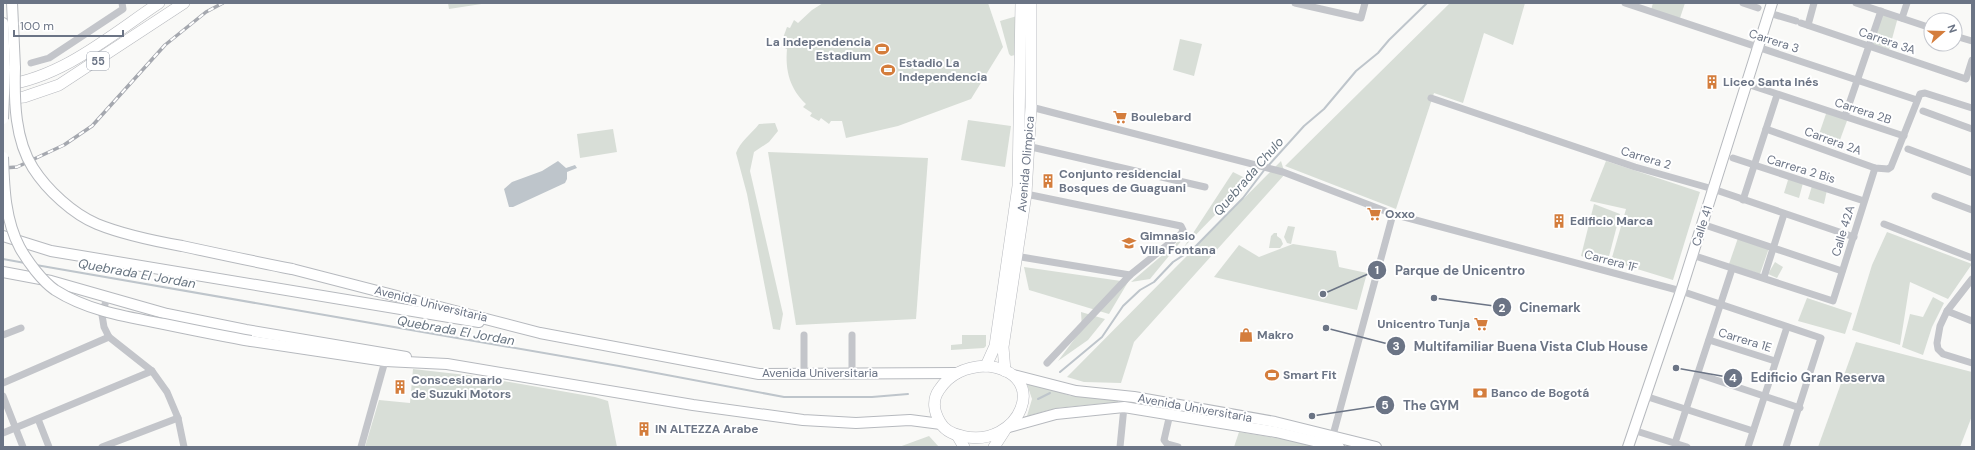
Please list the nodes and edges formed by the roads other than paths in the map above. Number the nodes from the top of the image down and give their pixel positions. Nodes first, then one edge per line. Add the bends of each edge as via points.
1 (12, 3) edge
2 (160, 3) edge
3 (184, 3) edge
4 (1021, 3) edge
5 (1031, 3) edge
6 (1295, 3) edge
7 (1365, 3) edge
8 (1625, 3) edge
9 (1744, 3) edge
10 (1814, 3) edge
11 (1856, 3) edge
12 (1907, 3) edge
13 (122, 6) edge
14 (1758, 8) dead end
15 (1770, 8) edge
16 (1880, 11) junction
17 (1902, 18) junction
18 (3, 23) edge
19 (1802, 23) junction
20 (1923, 25) edge
21 (9, 37) edge
22 (1758, 47) junction
23 (1869, 47) junction
24 (1972, 60) edge
25 (31, 63) dead end
26 (10, 68) junction
27 (1856, 80) junction
28 (1746, 84) junction
29 (3, 85) edge
30 (1776, 95) junction
31 (1918, 97) junction
32 (1431, 98) dead end
33 (3, 99) edge
34 (1030, 107) junction
35 (1972, 108) edge
36 (1923, 111) dead end
37 (1845, 116) junction
38 (3, 119) edge
39 (1766, 129) junction
40 (1972, 129) edge
41 (1904, 136) junction
42 (1027, 146) junction
43 (1908, 149) dead end
44 (3, 157) edge
45 (1733, 158) dead end
46 (1752, 166) junction
47 (1875, 168) junction
48 (1972, 173) edge
49 (1205, 187) dead end
50 (1713, 189) junction
51 (1026, 194) junction
52 (1935, 196) dead end
53 (1743, 200) junction
54 (1864, 201) junction
55 (1972, 210) edge
56 (1393, 214) junction
57 (1784, 214) junction
58 (1702, 224) junction
59 (1884, 224) dead end
60 (3, 236) edge
61 (1854, 237) junction
62 (1773, 247) junction
63 (1692, 255) junction
64 (1015, 256) junction
65 (1972, 258) edge
66 (1732, 269) junction
67 (1842, 271) junction
68 (3, 272) edge
69 (1130, 275) junction
70 (1764, 278) junction
71 (1972, 281) edge
72 (1681, 291) junction
73 (108, 297) junction
74 (1720, 304) junction
75 (1947, 311) junction
76 (1972, 321) edge
77 (1787, 327) junction
78 (21, 328) dead end
79 (540, 332) junction
80 (3, 334) edge
81 (804, 335) dead end
82 (852, 335) dead end
83 (109, 338) junction
84 (1709, 340) junction
85 (1776, 361) junction
86 (385, 362) junction
87 (1972, 362) edge
88 (1047, 363) dead end
89 (447, 364) junction
90 (986, 366) junction
91 (152, 371) junction
92 (956, 373) junction
93 (1009, 373) junction
94 (852, 374) junction
95 (1698, 374) junction
96 (804, 375) junction
97 (3, 383) edge
98 (3, 396) edge
99 (1645, 396) junction
100 (1765, 396) junction
101 (1124, 408) junction
102 (1686, 408) junction
103 (1800, 408) junction
104 (1170, 414) junction
105 (178, 418) junction
106 (38, 419) junction
107 (941, 424) junction
108 (16, 428) junction
109 (1007, 428) junction
110 (1633, 430) junction
111 (1753, 431) junction
112 (3, 433) edge
113 (957, 435) junction
114 (1333, 435) junction
115 (1675, 443) junction
116 (24, 447) edge
117 (49, 447) edge
118 (102, 447) edge
119 (184, 447) edge
120 (361, 447) edge
121 (964, 447) edge
122 (994, 447) edge
123 (1120, 447) edge
124 (1178, 447) edge
125 (1339, 447) edge
126 (1376, 447) edge
127 (1628, 447) edge
128 (1687, 447) edge
129 (1748, 447) edge
130 (1786, 447) edge

1 - 21 main road
2 - 29 main road, 55 via 49,74 25,82
3 - 33 main road, 55 via 59,85 24,97
4 - 90 main road, Avenida Olimpica via 1018,186 995,346
5 - 34 main road, Avenida Olimpica
6 - 7 street via 1361,18
8 - 22 street, Carrera 3
9 - 14 street
10 - 19 street
11 - 16 street
12 - 17 street
13 - 25 street via 49,58
15 - 19 street, Carrera 3A
15 - 22 main road, Calle 41
16 - 17 street
16 - 23 street
17 - 20 street
18 - 21 main road
19 - 23 street, Carrera 3A
21 - 26 main road
22 - 27 street, Carrera 3
22 - 28 main road, Calle 41
23 - 24 street, Carrera 3A via 1966,79
23 - 27 street
26 - 38 main road, bridge
26 - 79 main road, Avenida Universitaria, bridge via 20,138 33,168 72,208 96,224 146,239 292,269
27 - 31 street, Carrera 3
27 - 37 street
28 - 30 street, Carrera 2B
28 - 50 main road, Calle 41
30 - 37 street, Carrera 2B
30 - 39 street
31 - 35 street via 1925,93
31 - 41 street
32 - 50 street, Carrera 2 via 1635,167
34 - 42 main road, Avenida Olimpica
34 - 56 street, Carrera 1F via 1283,172
36 - 40 street
37 - 41 street, Carrera 2B
39 - 46 street
39 - 47 street, Carrera 2A
41 - 47 street via 1888,169
42 - 49 street
42 - 51 main road, Avenida Olimpica
43 - 48 street
44 - 86 main road, bridge via 4,197 20,248 37,272 54,289 83,305 128,318
45 - 46 street, Carrera 2 Bis
46 - 53 street
46 - 54 street, Carrera 2 Bis
47 - 54 street, Calle 42A
50 - 53 street, Carrera 2
50 - 58 main road, Calle 41
51 - 64 main road, Avenida Olimpica
51 - 69 street via 1181,226 1181,234
52 - 55 street
53 - 57 street, Carrera 2
54 - 61 street, Calle 42A
56 - 72 street, Carrera 1F
56 - 114 street
57 - 61 street, Carrera 2
57 - 62 street
58 - 62 street
58 - 63 main road, Calle 41
59 - 65 street
60 - 79 main road via 51,250
61 - 67 street, Calle 42A
62 - 67 street
62 - 70 street
63 - 66 street
63 - 72 main road, Calle 41
64 - 69 street
64 - 93 main road, Avenida Olimpica via 1003,347
66 - 70 street
66 - 74 street
67 - 70 street, Calle 42A via 1833,301
68 - 73 main road via 51,281
69 - 88 street
71 - 75 street
72 - 74 street, Carrera 1F
72 - 99 main road, Calle 41
73 - 83 street via 102,315
73 - 89 main road via 167,314 246,330
74 - 77 street, Carrera 1F
74 - 84 street
75 - 76 street
75 - 87 street via 1938,331 1938,349 1944,354
77 - 85 street
77 - 103 street, Carrera 1F via 1821,338
78 - 80 street
79 - 96 main road, Avenida Universitaria via 759,374
81 - 96 street
82 - 94 street
83 - 91 street
83 - 97 street
84 - 85 street, Carrera 1E
84 - 95 street
85 - 100 street
86 - 89 main road
86 - 120 street
89 - 107 main road via 693,405 803,420 910,420
90 - 92 main road via 968,368
90 - 93 main road
91 - 105 street via 167,392
91 - 106 street
92 - 94 main road, Avenida Universitaria
92 - 107 main road via 937,392 935,408
93 - 109 main road via 1021,388 1023,400 1020,413
93 - 114 main road, Avenida Universitaria via 1076,391 1134,397
94 - 96 main road, Avenida Universitaria
95 - 100 street
95 - 102 street
98 - 108 street
99 - 102 street
99 - 110 main road, Calle 41
100 - 103 street
100 - 111 street
101 - 104 main road, Avenida Universitaria
101 - 109 main road, Avenida Universitaria via 1056,414
101 - 123 street
102 - 111 street
102 - 115 street
103 - 130 street
104 - 124 street via 1164,440 1167,444
104 - 125 main road, Avenida Universitaria via 1276,432
105 - 118 street
105 - 119 street
106 - 108 street
106 - 117 street
107 - 113 main road via 950,433
108 - 112 street
108 - 116 street
109 - 113 main road via 989,436 976,438
109 - 122 main road
110 - 115 street
110 - 127 main road, Calle 41
111 - 129 street
113 - 121 main road
114 - 126 main road, Avenida Universitaria
115 - 128 street

